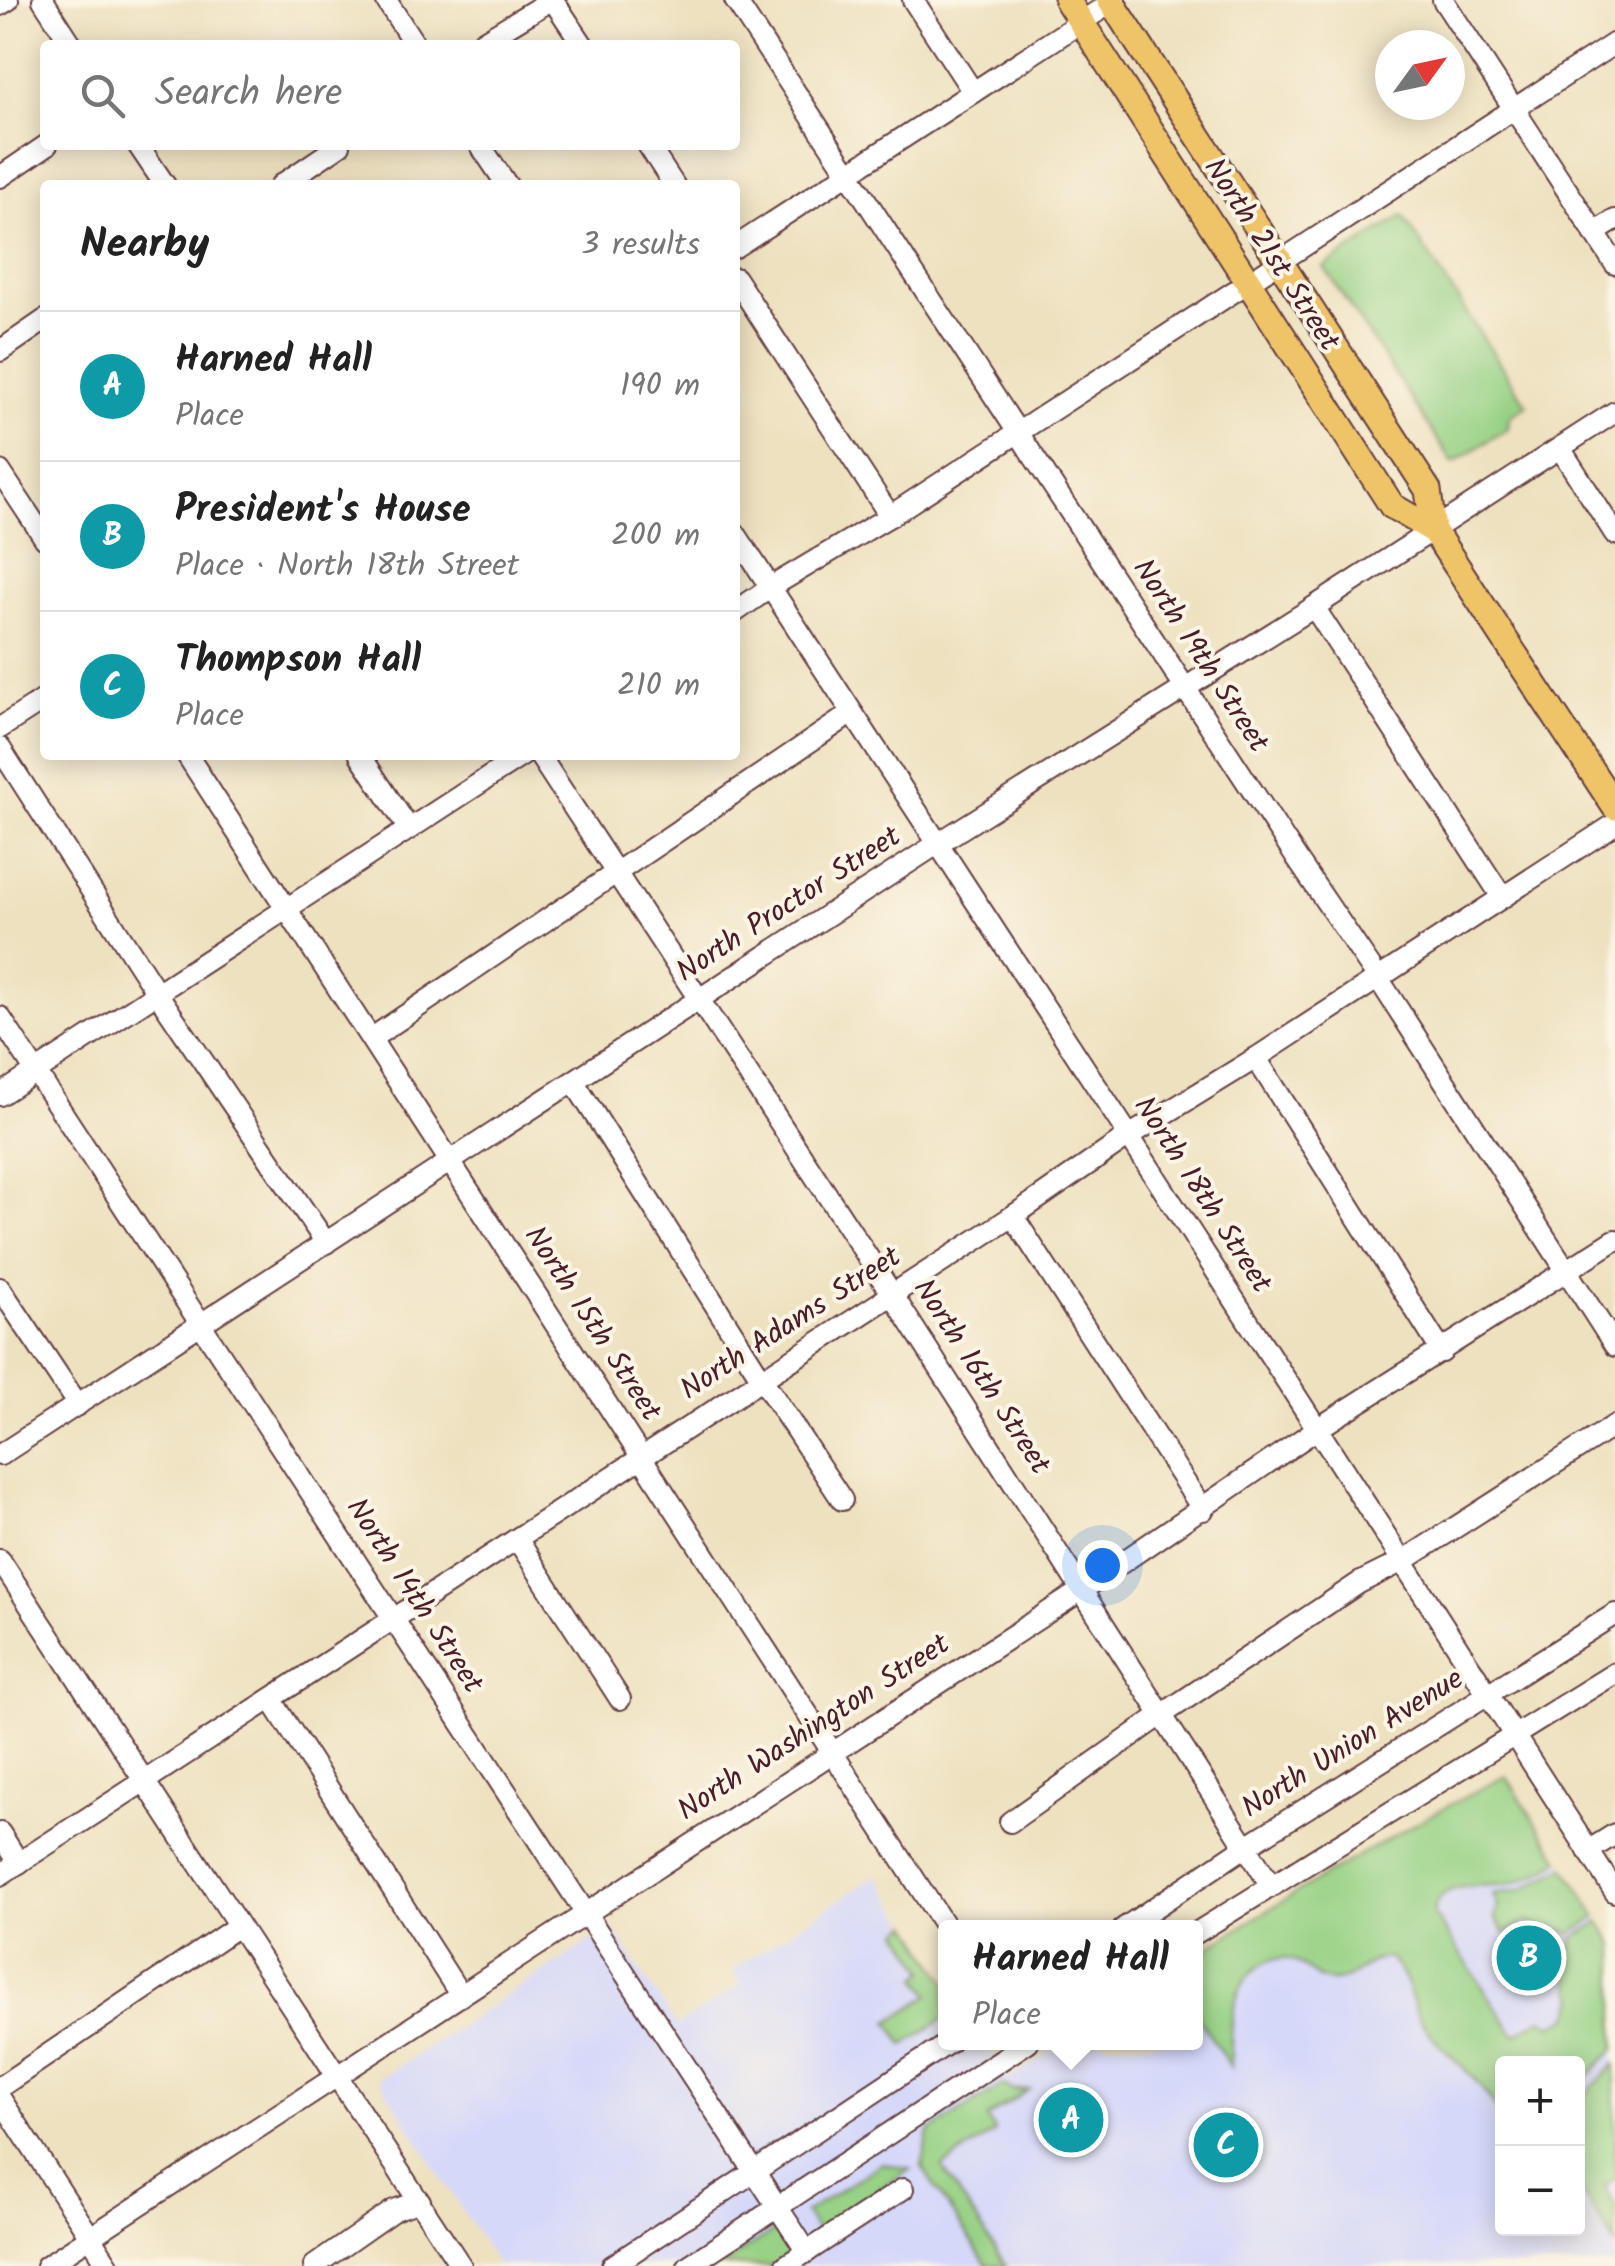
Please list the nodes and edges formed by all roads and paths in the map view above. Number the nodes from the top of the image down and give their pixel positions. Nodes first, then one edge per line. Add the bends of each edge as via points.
1 (8, 0) edge
2 (43, 0) edge
3 (386, 0) edge
4 (552, 0) edge
5 (735, 0) edge
6 (913, 0) edge
7 (1066, 0) edge
8 (1443, 0) edge
9 (1112, 1) edge
10 (0, 5) edge
11 (1081, 22) junction
12 (69, 40) edge
13 (412, 40) edge
14 (484, 40) edge
15 (580, 40) edge
16 (1615, 43) edge
17 (974, 92) junction
18 (1514, 109) junction
19 (40, 150) edge
20 (141, 150) edge
21 (333, 150) edge
22 (483, 150) edge
23 (651, 150) edge
24 (850, 173) junction
25 (0, 176) edge
26 (161, 180) edge
27 (288, 180) edge
28 (503, 180) edge
29 (671, 180) edge
30 (1615, 220) edge
31 (1594, 233) junction
32 (740, 244) edge
33 (1280, 260) junction
34 (1615, 264) edge
35 (1249, 280) junction
36 (740, 286) edge
37 (40, 323) edge
38 (0, 350) edge
39 (1615, 412) edge
40 (1018, 433) junction
41 (1560, 448) junction
42 (0, 471) edge
43 (890, 516) junction
44 (1433, 530) junction
45 (40, 531) edge
46 (1615, 534) edge
47 (740, 540) edge
48 (771, 587) junction
49 (1314, 607) junction
50 (740, 609) edge
51 (1185, 687) junction
52 (40, 702) edge
53 (852, 713) junction
54 (0, 728) edge
55 (0, 748) edge
56 (190, 760) edge
57 (363, 760) edge
58 (515, 760) edge
59 (541, 760) edge
60 (1615, 807) edge
61 (1615, 824) edge
62 (409, 829) junction
63 (938, 844) junction
64 (617, 874) junction
65 (1502, 897) junction
66 (287, 908) junction
67 (1378, 978) junction
68 (158, 992) junction
69 (698, 1000) junction
70 (0, 1017) edge
71 (372, 1038) junction
72 (1256, 1058) junction
73 (36, 1072) junction
74 (574, 1082) junction
75 (0, 1095) edge
76 (1128, 1136) junction
77 (450, 1164) junction
78 (1013, 1216) junction
79 (1615, 1240) edge
80 (326, 1244) junction
81 (1565, 1272) junction
82 (0, 1288) edge
83 (892, 1294) junction
84 (202, 1324) junction
85 (1615, 1346) edge
86 (1442, 1352) junction
87 (762, 1379) junction
88 (78, 1405) junction
89 (1615, 1425) edge
90 (1317, 1429) junction
91 (0, 1455) edge
92 (644, 1456) junction
93 (842, 1500) dead end
94 (1203, 1510) junction
95 (517, 1539) junction
96 (0, 1560) edge
97 (1402, 1562) junction
98 (1082, 1590) junction
99 (1615, 1614) edge
100 (393, 1619) junction
101 (1615, 1673) edge
102 (1488, 1696) junction
103 (271, 1698) junction
104 (620, 1699) dead end
105 (1160, 1716) junction
106 (1513, 1737) junction
107 (833, 1752) junction
108 (144, 1781) junction
109 (1010, 1822) dead end
110 (0, 1833) edge
111 (1615, 1834) edge
112 (1245, 1846) junction
113 (1588, 1851) junction
114 (19, 1863) junction
115 (0, 1875) edge
116 (1270, 1884) junction
117 (1615, 1892) edge
118 (586, 1914) junction
119 (941, 1920) edge
120 (1136, 1920) edge
121 (238, 1926) junction
122 (1203, 1928) edge
123 (461, 1996) junction
124 (938, 2050) edge
125 (1015, 2050) edge
126 (337, 2077) junction
127 (0, 2087) edge
128 (0, 2098) edge
129 (754, 2171) junction
130 (903, 2189) dead end
131 (420, 2201) junction
132 (778, 2208) junction
133 (90, 2237) junction
134 (807, 2252) junction
135 (46, 2266) edge
136 (109, 2266) edge
137 (314, 2266) edge
138 (461, 2266) edge
139 (612, 2266) edge
140 (688, 2266) edge
141 (785, 2266) edge

1 - 10 street
2 - 12 street
3 - 13 street
4 - 14 street
4 - 15 street
5 - 24 street, North 19th Street
6 - 17 street
7 - 11 main road, North 21st Street
8 - 18 street
9 - 11 street
9 - 33 main road, North 21st Street
11 - 17 street
11 - 35 main road, North 21st Street
16 - 18 street
17 - 24 street
18 - 31 street
18 - 33 street
19 - 25 street
20 - 26 street
21 - 27 street
22 - 28 street
23 - 29 street
24 - 32 street
24 - 40 street, North 19th Street
30 - 31 street
31 - 34 street
33 - 35 street
33 - 44 main road, North 21st Street via 1428,490
35 - 40 street
35 - 44 main road, North 21st Street via 1392,506
36 - 43 street
37 - 38 street
39 - 41 street, North Proctor Street
40 - 43 street
40 - 51 street, North 19th Street
41 - 44 street, North Proctor Street
41 - 46 street
42 - 45 street
43 - 48 street
44 - 49 street, North Proctor Street
44 - 60 main road, North 21st Street
47 - 48 street, North 18th Street
48 - 50 street
48 - 53 street, North 18th Street
49 - 51 street, North Proctor Street
49 - 65 street
51 - 63 street, North Proctor Street
51 - 67 street, North 19th Street
52 - 54 street
53 - 63 street, North 18th Street
53 - 64 street
55 - 68 street
56 - 66 street, North 15th Street
57 - 62 street
58 - 62 street
59 - 64 street, North 16th Street
61 - 65 street, North Adams Street
62 - 66 street
63 - 69 street, North Proctor Street
63 - 76 street, North 18th Street
64 - 69 street, North 16th Street
64 - 71 street
65 - 67 street, North Adams Street
66 - 68 street
66 - 71 street, North 15th Street
67 - 72 street, North Adams Street
67 - 81 street, North 19th Street
68 - 73 street
68 - 80 street
69 - 74 street, North Proctor Street
69 - 83 street, North 16th Street
70 - 73 street, North 14th Street
71 - 77 street, North 15th Street
72 - 76 street, North Adams Street
72 - 86 street
73 - 75 street
73 - 84 street, North 14th Street
74 - 77 street, North Proctor Street
74 - 87 street
76 - 78 street, North Adams Street
76 - 90 street, North 18th Street
77 - 80 street, North Proctor Street
77 - 92 street, North 15th Street
78 - 83 street, North Adams Street
78 - 94 street
79 - 81 street, North Washington Street
80 - 84 street, North Proctor Street
81 - 85 street, North 19th Street
81 - 86 street, North Washington Street
82 - 88 street
83 - 87 street, North Adams Street
83 - 98 street, North 16th Street
84 - 88 street, North Proctor Street
84 - 100 street, North 14th Street
86 - 90 street, North Washington Street
87 - 92 street, North Adams Street
87 - 93 street
88 - 91 street, North Proctor Street
89 - 97 street
90 - 94 street, North Washington Street
90 - 97 street, North 18th Street
92 - 95 street, North Adams Street
92 - 107 street, North 15th Street
94 - 98 street, North Washington Street
95 - 100 street, North Adams Street
95 - 104 street
96 - 108 street
97 - 102 street, North 18th Street
97 - 105 street
98 - 105 street, North 16th Street
98 - 107 street, North Washington Street
99 - 102 street, North Union Avenue
100 - 103 street, North Adams Street
100 - 118 street, North 14th Street
101 - 106 street
102 - 106 street, North 18th Street
102 - 112 street, North Union Avenue
103 - 108 street, North Adams Street
103 - 123 street
105 - 109 street
105 - 112 street, North 16th Street
106 - 113 street, North 18th Street
106 - 116 street
107 - 118 street, North Washington Street
107 - 119 street, North 15th Street
108 - 114 street, North Adams Street
108 - 121 street
110 - 114 street
111 - 113 street
112 - 116 street, North 16th Street
112 - 120 street, North Union Avenue
113 - 117 street, North 18th Street
114 - 115 street, North Adams Street
116 - 122 street
118 - 123 street, North Washington Street
118 - 129 street, North 14th Street
121 - 126 street
121 - 127 street
123 - 126 street, North Washington Street
124 - 129 street
125 - 132 street
126 - 131 street
126 - 133 street, North Washington Street
128 - 133 street
129 - 132 street, North 14th Street
129 - 139 street
130 - 134 street
131 - 137 street via 394,2210
131 - 138 street
132 - 134 street, North 14th Street
132 - 140 street
133 - 135 street, North Washington Street
133 - 136 street
134 - 141 street

